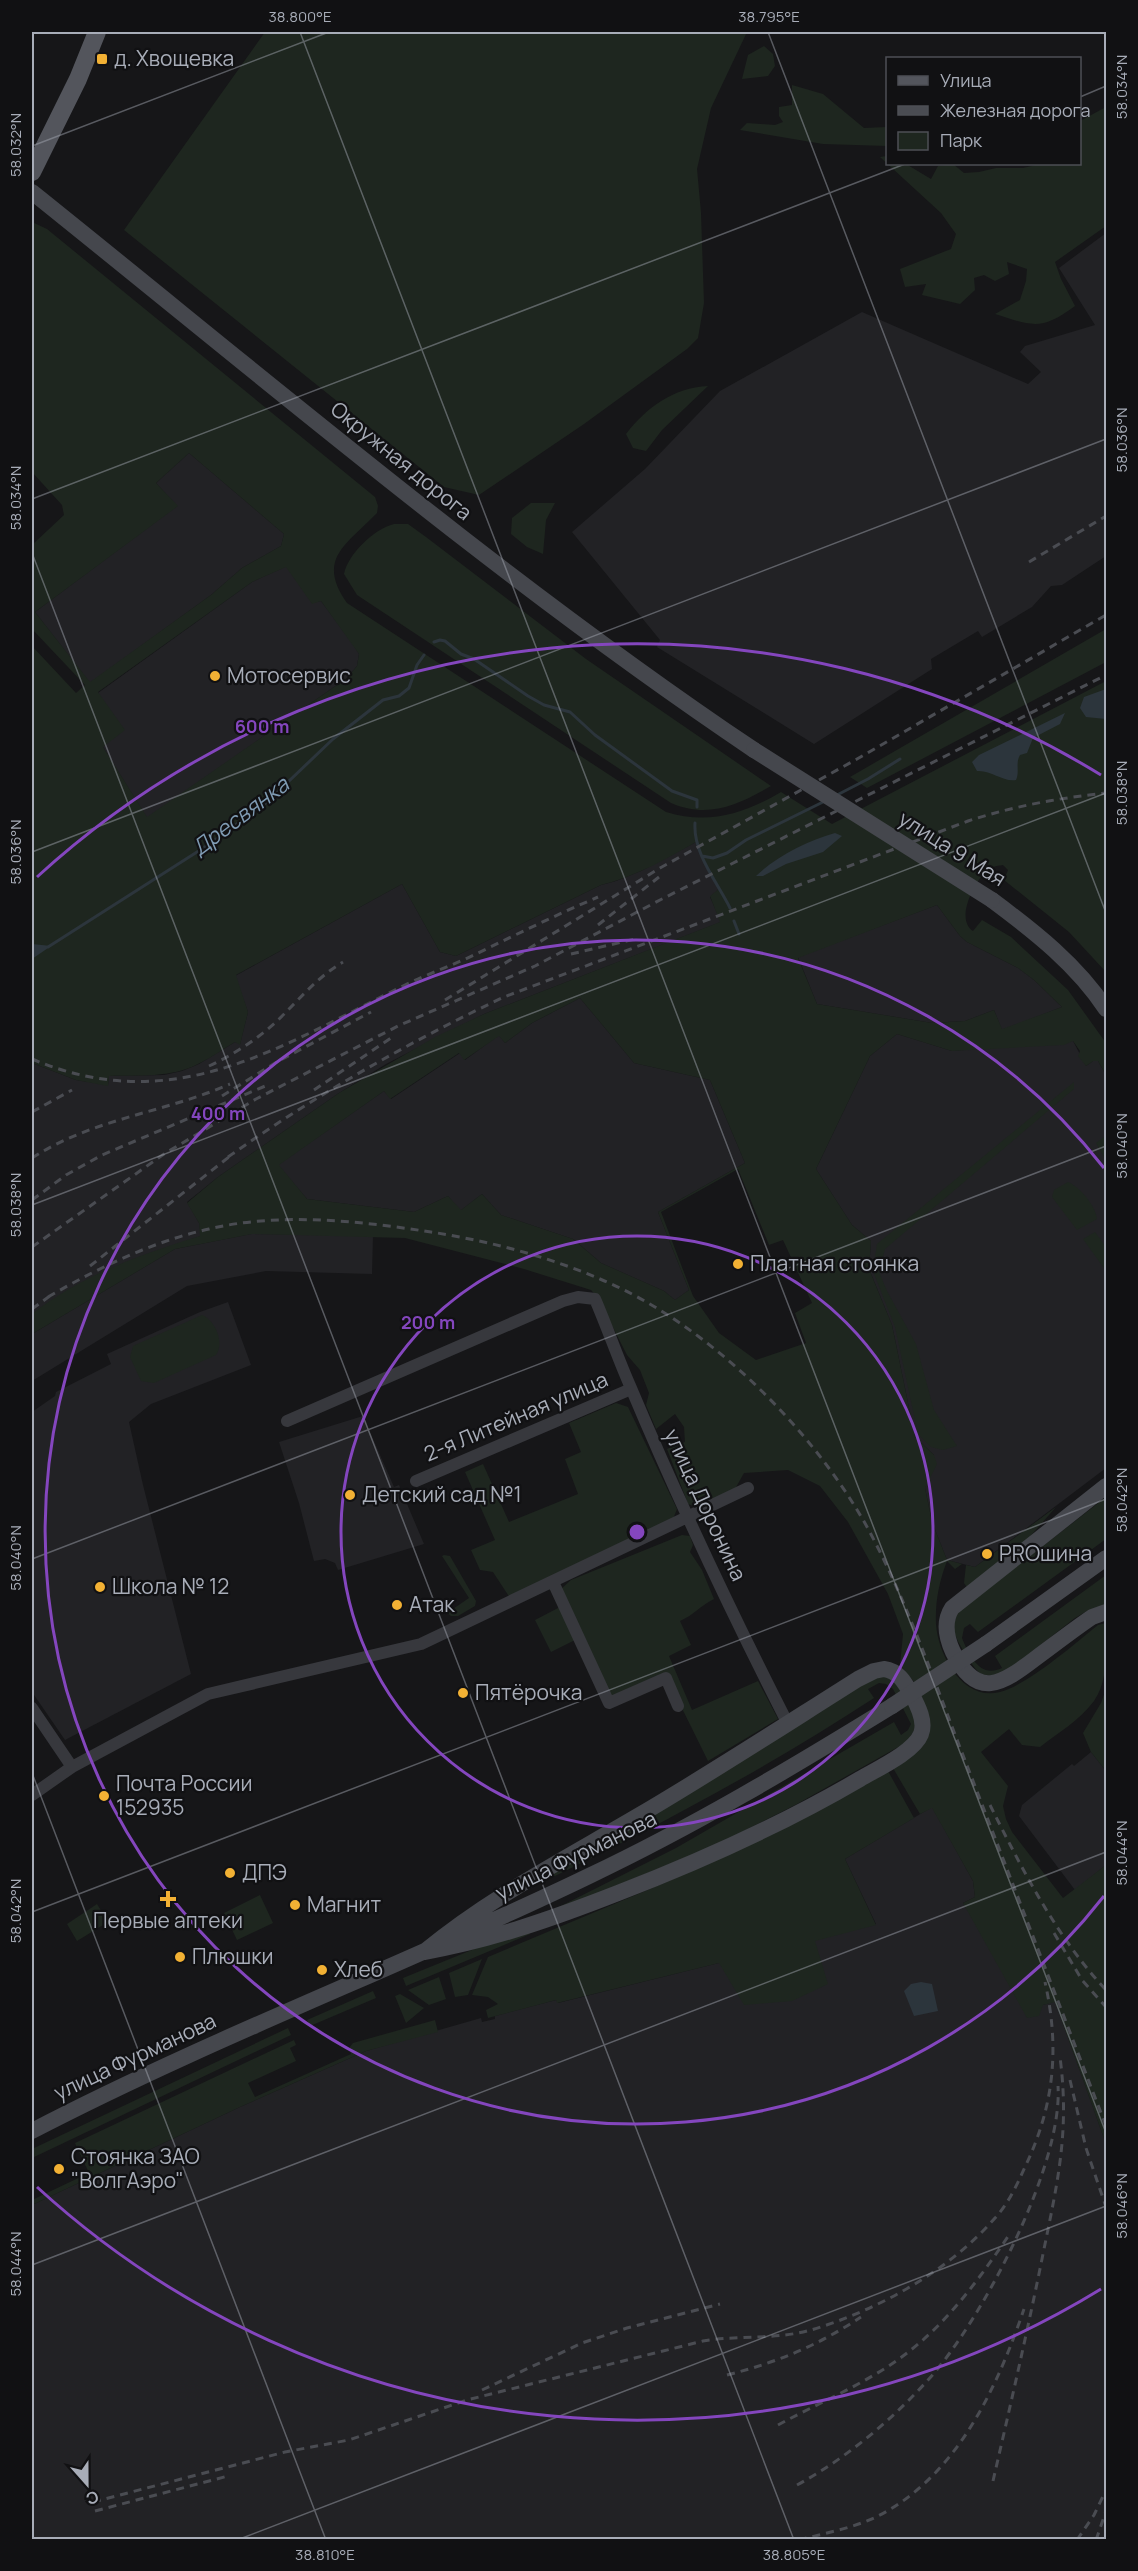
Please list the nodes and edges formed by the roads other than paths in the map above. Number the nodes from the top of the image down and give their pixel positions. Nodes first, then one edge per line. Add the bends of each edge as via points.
1 (97, 32) edge
2 (32, 172) edge
3 (32, 192) edge
4 (754, 750) joint
5 (1107, 1009) edge
6 (631, 1389) junction
7 (287, 1421) dead end
8 (416, 1481) dead end
9 (1107, 1486) edge
10 (748, 1488) dead end
11 (688, 1516) junction
12 (1107, 1558) edge
13 (553, 1582) junction
14 (1107, 1612) edge
15 (678, 1706) dead end
16 (32, 1708) edge
17 (788, 1724) junction
18 (72, 1767) junction
19 (32, 1795) edge
20 (509, 1891) junction
21 (517, 1910) junction
22 (523, 1928) junction
23 (424, 1953) junction
24 (32, 2131) edge

1 - 2 main road
3 - 4 main road, Окружная дорога via 480,553 668,692
4 - 5 main road, улица 9 Мая, bridge via 992,900 1064,958
6 - 7 street, улица Доронина via 595,1299 578,1297
6 - 8 street, 2-я Литейная улица
6 - 11 street, улица Доронина
9 - 14 main road via 952,1608 946,1625 951,1647 966,1673 974,1681 995,1684 1013,1676 1092,1617
10 - 11 street
11 - 13 street
11 - 17 street, улица Доронина
12 - 21 main road, улица Фурманова, bridge via 986,1644 819,1752 722,1807
13 - 15 street via 609,1703 666,1678
13 - 18 street via 421,1644 208,1695
16 - 18 street
17 - 20 main road
17 - 22 main road via 858,1678 874,1671 891,1670 907,1686 921,1716 922,1732 909,1749 811,1806 660,1877
18 - 19 street
20 - 21 main road via 505,1904
20 - 23 main road
21 - 22 main road via 514,1923
21 - 23 main road, улица Фурманова
22 - 23 main road
23 - 24 main road, улица Фурманова via 278,2015

